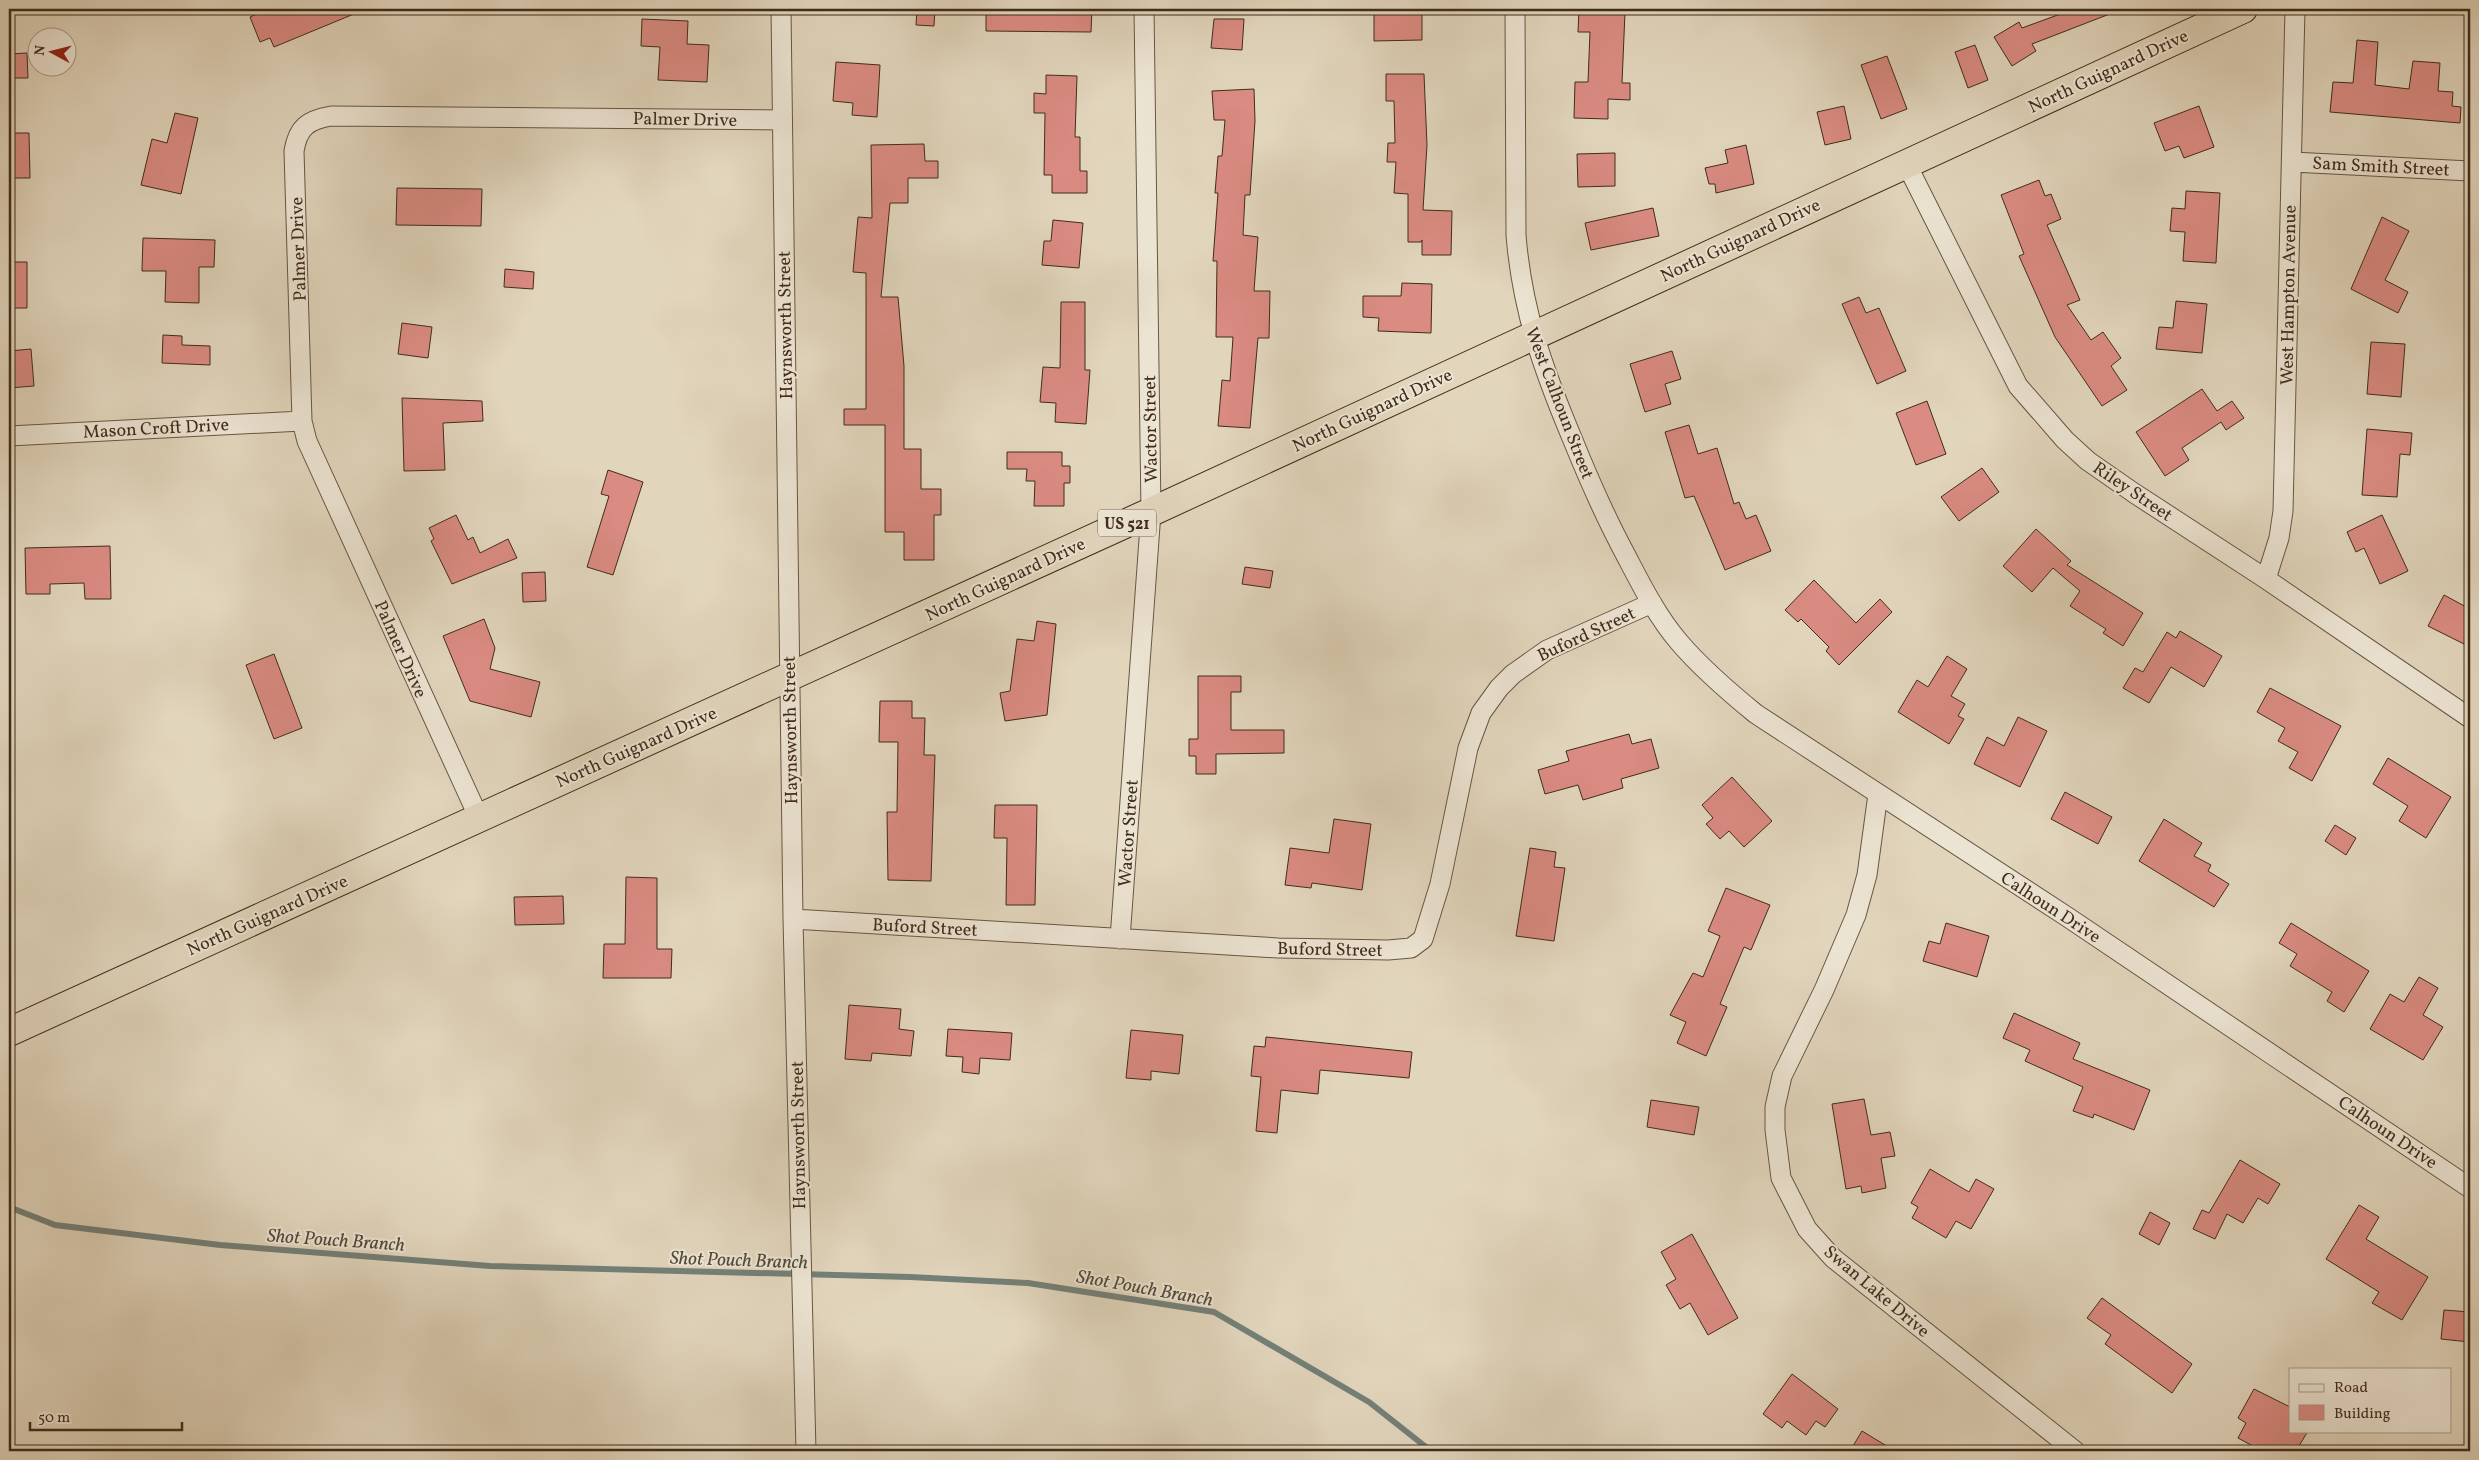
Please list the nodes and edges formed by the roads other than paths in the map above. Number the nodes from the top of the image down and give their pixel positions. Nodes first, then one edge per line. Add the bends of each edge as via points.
1 (781, 9) edge
2 (1144, 9) edge
3 (1515, 9) edge
4 (2243, 9) edge
5 (2295, 9) edge
6 (782, 120) junction
7 (2292, 162) junction
8 (1906, 163) junction
9 (2470, 171) edge
10 (1533, 335) junction
11 (302, 421) junction
12 (9, 436) edge
13 (1151, 512) junction
14 (2266, 579) junction
15 (1652, 603) junction
16 (790, 678) junction
17 (2470, 718) edge
18 (1878, 794) junction
19 (479, 818) junction
20 (793, 919) junction
21 (1120, 939) junction
22 (9, 1032) edge
23 (2470, 1188) edge
24 (806, 1451) edge
25 (2075, 1451) edge

1 - 6 street, Haynsworth Street
2 - 13 street, Wactor Street
3 - 10 street, West Calhoun Street via 1516,235 1518,268
4 - 8 highway, North Guignard Drive / US 521
5 - 7 street, West Hampton Avenue
6 - 11 street, Palmer Drive via 315,118 302,128 294,151
6 - 16 street, Haynsworth Street
7 - 9 street, Sam Smith Street
7 - 14 street, West Hampton Avenue via 2283,511
8 - 10 highway, North Guignard Drive / US 521
8 - 14 street, Riley Street via 2018,386 2046,420 2088,461
10 - 13 highway, North Guignard Drive / US 521
10 - 15 street, West Calhoun Street via 1546,378 1602,510
11 - 12 street, Mason Croft Drive
11 - 19 street, Palmer Drive via 307,441
13 - 16 highway, North Guignard Drive / US 521
13 - 21 street, Wactor Street
14 - 17 street, Riley Street
15 - 18 street, Calhoun Drive via 1678,641 1722,686 1810,750
15 - 21 street, Buford Street via 1541,654 1513,674 1481,713 1468,748 1440,884 1423,939 1411,948 1278,948
16 - 19 highway, North Guignard Drive / US 521
16 - 20 street, Haynsworth Street
18 - 23 street, Calhoun Drive via 2066,916
18 - 25 street, Swan Lake Drive via 1867,876 1856,914 1782,1076 1775,1106 1781,1178 1807,1229 1833,1258
19 - 22 highway, North Guignard Drive / US 521
20 - 21 street, Buford Street
20 - 24 street, Haynsworth Street

